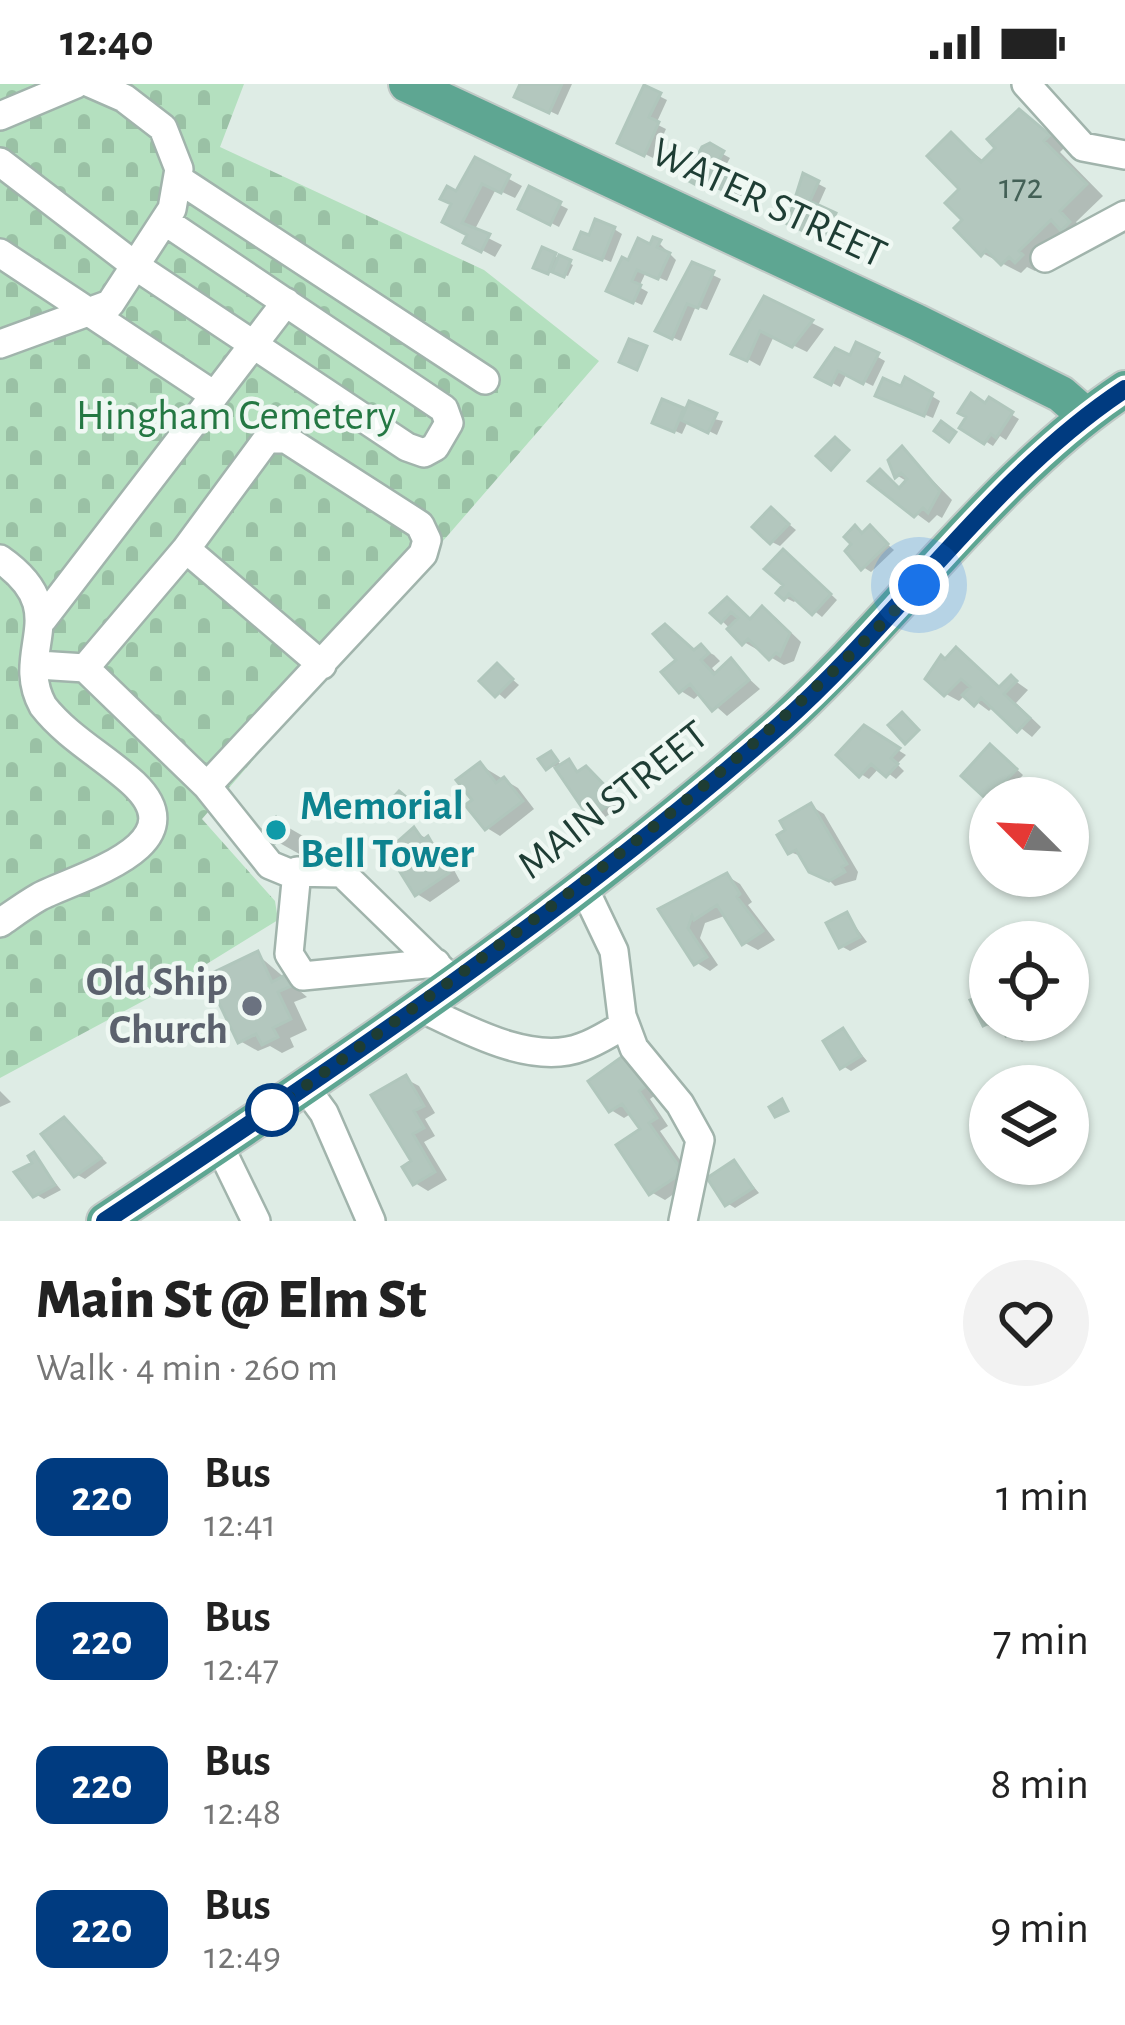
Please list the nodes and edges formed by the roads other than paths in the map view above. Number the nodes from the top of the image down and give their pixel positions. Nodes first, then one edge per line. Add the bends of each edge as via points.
1 (76, 84) edge
2 (92, 84) edge
3 (407, 84) edge
4 (1026, 84) edge
5 (0, 116) edge
6 (1125, 155) edge
7 (0, 162) edge
8 (180, 180) junction
9 (1125, 214) edge
10 (166, 222) junction
11 (1046, 258) dead end
12 (4, 261) edge
13 (137, 266) junction
14 (286, 302) junction
15 (90, 314) junction
16 (0, 344) edge
17 (254, 345) junction
18 (485, 380) dead end
19 (1125, 389) edge
20 (214, 395) junction
21 (1085, 415) junction
22 (186, 550) junction
23 (0, 560) edge
24 (43, 619) junction
25 (322, 664) junction
26 (38, 665) junction
27 (85, 668) junction
28 (207, 786) junction
29 (297, 871) junction
30 (582, 884) junction
31 (0, 922) edge
32 (444, 972) junction
33 (417, 1006) junction
34 (625, 1024) junction
35 (305, 1088) junction
36 (218, 1145) junction
37 (105, 1221) edge
38 (256, 1221) edge
39 (371, 1221) edge
40 (683, 1221) edge

1 - 5 street
2 - 8 street via 156,120
3 - 21 main road, WATER STREET via 916,322 1061,394
4 - 6 street via 1083,147
7 - 13 street
8 - 10 street
8 - 18 street
9 - 11 street
10 - 13 street
10 - 14 street
12 - 15 street
13 - 15 street via 110,304
13 - 17 street
14 - 17 street
14 - 17 street via 444,409 449,423 435,447 407,447
15 - 16 street
15 - 20 street
17 - 20 street
19 - 21 main road, MAIN STREET
20 - 24 street via 119,499
21 - 30 main road, MAIN STREET via 804,703
22 - 25 street
22 - 25 street via 257,449 277,437 420,526 428,540 423,554
22 - 27 street
23 - 24 street via 32,588
24 - 26 street
25 - 28 street
26 - 27 street
26 - 31 street via 43,706 132,783 152,817 140,842 111,869
27 - 28 street
28 - 29 street via 270,865
29 - 32 street via 342,873
29 - 32 street via 289,954 303,976
30 - 32 main road, MAIN STREET
30 - 34 street via 614,951
32 - 33 main road, MAIN STREET
33 - 34 street via 542,1052 579,1049
33 - 35 main road, MAIN STREET
34 - 40 street via 700,1140
35 - 36 main road, MAIN STREET
35 - 39 street
36 - 37 main road, MAIN STREET
36 - 38 street

